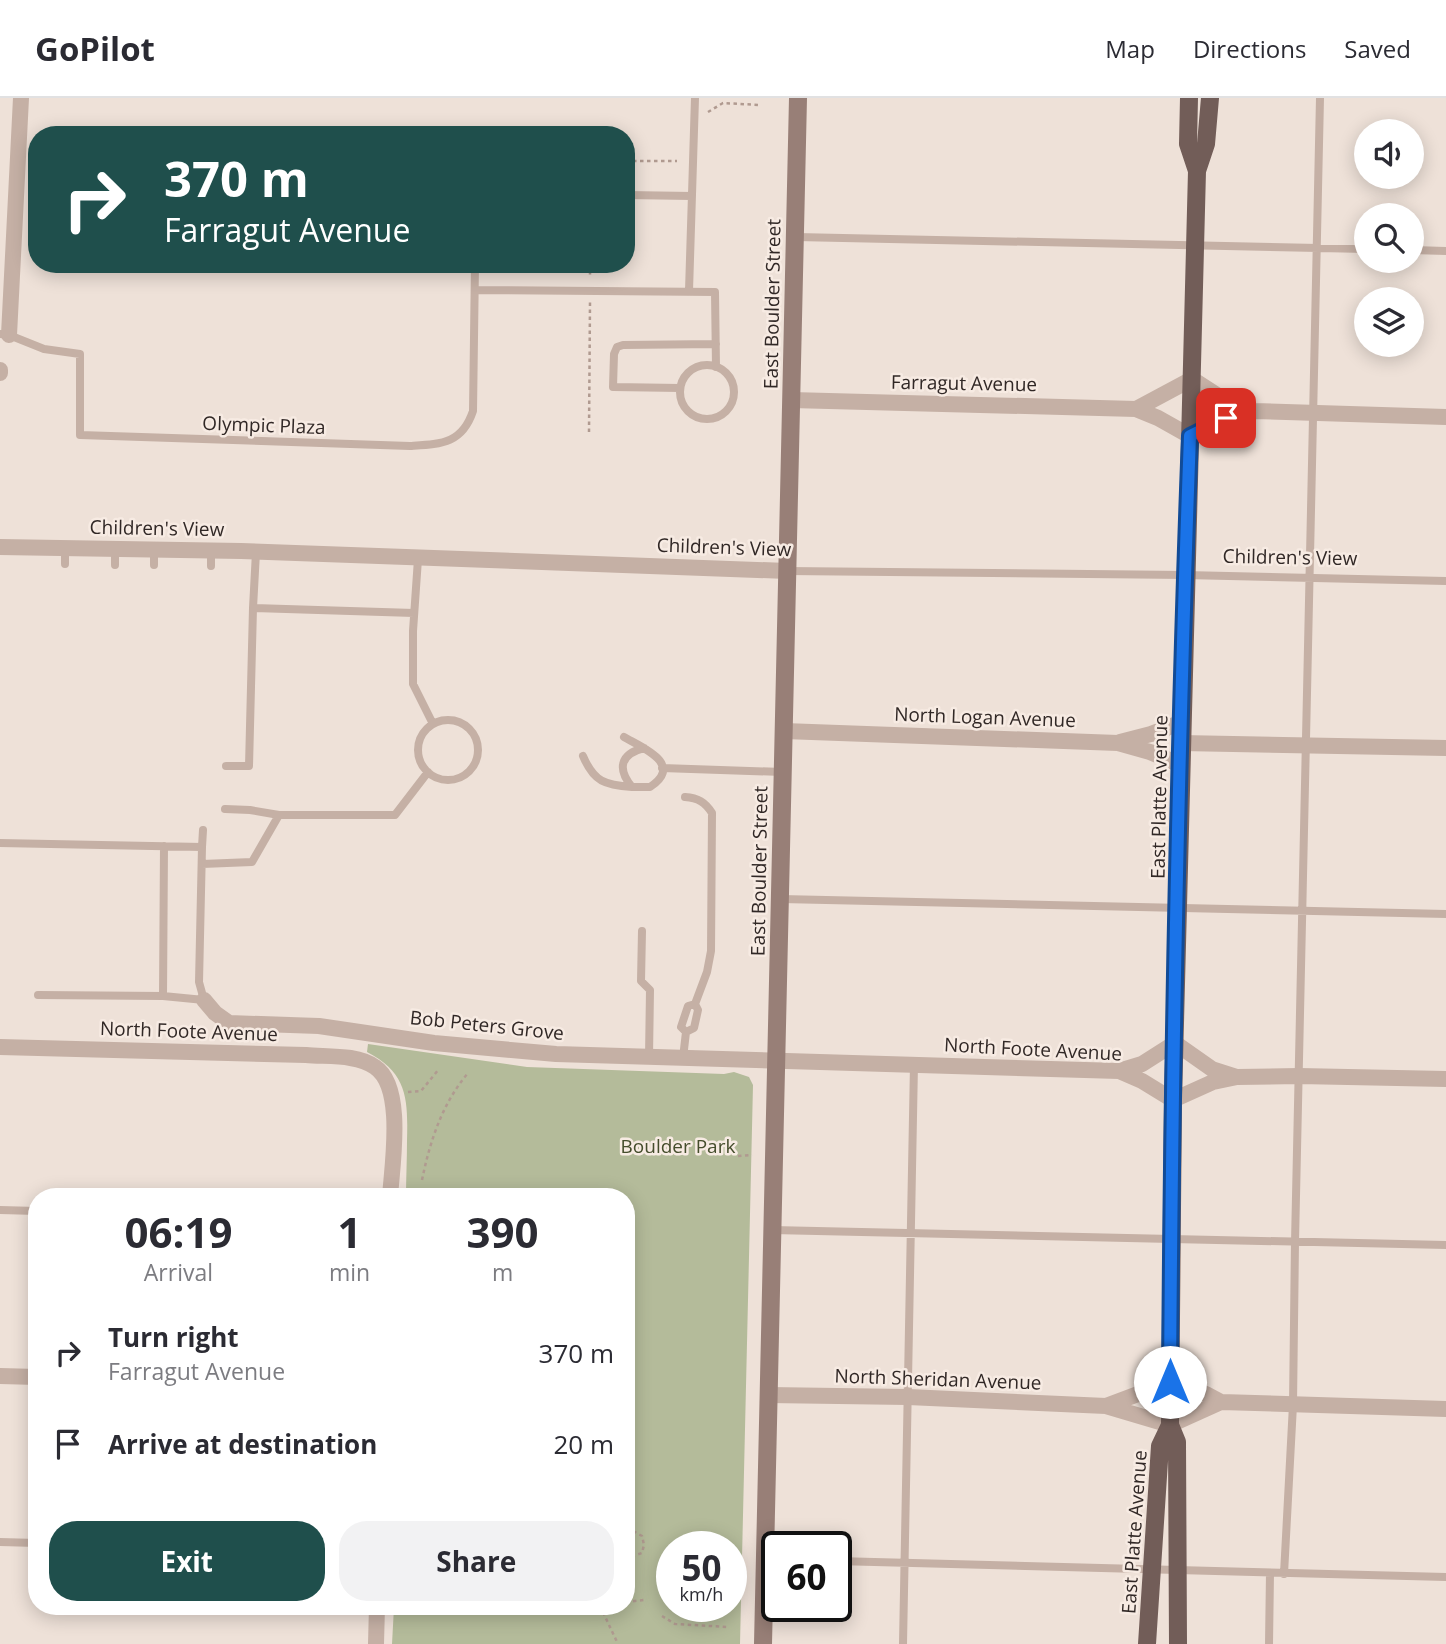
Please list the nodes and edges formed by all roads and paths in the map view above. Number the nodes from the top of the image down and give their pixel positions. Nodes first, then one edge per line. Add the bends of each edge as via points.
1 (21, 98) edge
2 (695, 98) edge
3 (798, 98) edge
4 (1189, 98) edge
5 (1210, 98) edge
6 (1320, 98) edge
7 (760, 105) dead end
8 (694, 113) junction
9 (677, 160) dead end
10 (635, 161) edge
11 (1197, 171) junction
12 (635, 195) edge
13 (692, 196) junction
14 (795, 237) junction
15 (1195, 245) junction
16 (1316, 248) junction
17 (1354, 249) edge
18 (1424, 250) edge
19 (1446, 251) edge
20 (475, 273) edge
21 (590, 273) edge
22 (475, 290) junction
23 (590, 290) junction
24 (689, 291) junction
25 (4, 334) edge
26 (716, 344) junction
27 (716, 367) junction
28 (1192, 379) junction
29 (680, 388) junction
30 (791, 400) junction
31 (1136, 409) junction
32 (1255, 411) junction
33 (1312, 414) junction
34 (1446, 417) edge
35 (589, 432) dead end
36 (1190, 436) junction
37 (0, 547) edge
38 (256, 552) junction
39 (418, 559) junction
40 (787, 571) junction
41 (1185, 575) junction
42 (1310, 578) junction
43 (1446, 581) edge
44 (253, 608) junction
45 (414, 613) junction
46 (1182, 722) junction
47 (433, 724) junction
48 (783, 731) junction
49 (624, 737) dead end
50 (1118, 743) junction
51 (1181, 743) junction
52 (1306, 745) junction
53 (644, 748) junction
54 (1446, 748) edge
55 (583, 756) dead end
56 (1181, 765) junction
57 (226, 766) dead end
58 (662, 768) junction
59 (428, 772) junction
60 (783, 772) junction
61 (632, 787) junction
62 (685, 797) dead end
63 (225, 809) dead end
64 (279, 815) junction
65 (203, 830) dead end
66 (0, 843) edge
67 (164, 846) junction
68 (202, 847) junction
69 (202, 864) junction
70 (780, 899) junction
71 (1178, 907) junction
72 (1302, 910) junction
73 (1446, 914) edge
74 (642, 931) dead end
75 (38, 995) dead end
76 (163, 996) junction
77 (204, 1000) junction
78 (1175, 1043) junction
79 (0, 1047) edge
80 (649, 1057) junction
81 (682, 1058) junction
82 (776, 1061) junction
83 (914, 1064) junction
84 (439, 1069) dead end
85 (1119, 1071) junction
86 (468, 1073) dead end
87 (1299, 1076) junction
88 (1237, 1077) junction
89 (1446, 1079) edge
90 (405, 1092) dead end
91 (1173, 1100) junction
92 (752, 1155) dead end
93 (738, 1156) dead end
94 (422, 1180) dead end
95 (390, 1188) edge
96 (0, 1210) edge
97 (28, 1211) edge
98 (772, 1230) junction
99 (910, 1233) junction
100 (1171, 1239) junction
101 (1294, 1242) junction
102 (1446, 1245) edge
103 (0, 1376) edge
104 (28, 1377) edge
105 (1170, 1382) junction
106 (768, 1395) junction
107 (908, 1397) junction
108 (1221, 1402) junction
109 (1293, 1405) junction
110 (1106, 1406) junction
111 (1446, 1409) edge
112 (1170, 1425) junction
113 (770, 1531) edge
114 (635, 1532) edge
115 (0, 1542) edge
116 (28, 1543) edge
117 (635, 1555) edge
118 (852, 1561) edge
119 (905, 1562) junction
120 (1152, 1571) junction
121 (1177, 1571) junction
122 (1270, 1573) junction
123 (1284, 1574) junction
124 (1446, 1577) edge
125 (644, 1600) dead end
126 (635, 1601) edge
127 (377, 1615) edge
128 (604, 1615) edge
129 (672, 1622) edge
130 (765, 1622) edge
131 (728, 1628) dead end
132 (376, 1644) edge
133 (618, 1644) edge
134 (763, 1644) edge
135 (903, 1644) edge
136 (1147, 1644) edge
137 (1178, 1644) edge
138 (1269, 1644) edge

1 - 25 street
2 - 8 lane
3 - 14 street, East Boulder Street
4 - 11 main road, East Platte Avenue via 1188,144
5 - 11 main road, East Platte Avenue via 1206,144
6 - 16 lane
7 - 8 path via 723,103 710,112
8 - 13 lane
9 - 10 path
11 - 15 main road, East Platte Avenue
12 - 13 lane
13 - 24 lane
14 - 15 lane
14 - 30 street, East Boulder Street
15 - 16 lane
15 - 28 main road, East Platte Avenue
16 - 17 lane
16 - 33 lane
18 - 19 lane
20 - 22 lane, Olympic Plaza
21 - 23 path
22 - 23 lane
22 - 25 lane, Olympic Plaza via 472,411 468,425 456,438 439,444 80,435 80,354 44,349
23 - 24 lane
23 - 35 path
24 - 26 lane via 715,292
26 - 27 lane
26 - 29 lane via 617,347 613,387
27 - 29 lane via 693,369
27 - 29 lane via 724,371 733,387 724,412 707,419 690,413
28 - 31 street, Farragut Avenue
28 - 32 street via 1226,401
28 - 36 main road, East Platte Avenue
30 - 31 street, Farragut Avenue
30 - 40 street, East Boulder Street
31 - 36 street, Farragut Avenue
32 - 33 street
32 - 36 street via 1226,418
33 - 34 street
33 - 42 lane
36 - 41 main road, East Platte Avenue
37 - 38 street, Children's View via 65,556 211,558
38 - 39 street, Children's View
38 - 44 lane
39 - 40 street, Children's View
39 - 45 lane
40 - 41 lane, Children's View
40 - 48 street, East Boulder Street
41 - 42 lane, Children's View
41 - 46 main road, East Platte Avenue
42 - 43 lane, Children's View
42 - 52 lane
44 - 45 lane
44 - 57 lane via 249,766
45 - 47 lane via 413,684
46 - 50 street
46 - 51 main road, East Platte Avenue
47 - 59 lane via 418,747
47 - 59 lane via 460,723 474,735 478,754 463,776 444,780
48 - 50 street, North Logan Avenue
48 - 60 street, East Boulder Street
49 - 53 lane
50 - 56 street, North Logan Avenue
51 - 52 street
51 - 56 main road, East Platte Avenue
52 - 54 street
52 - 72 lane
53 - 58 lane via 656,754
53 - 61 lane via 632,751 624,761 624,774
55 - 61 lane via 598,780
56 - 71 main road, East Platte Avenue
58 - 60 lane
58 - 61 lane via 660,778 650,787
59 - 64 lane via 395,815
60 - 70 street, East Boulder Street
62 - 81 lane via 696,798 712,813 711,951 695,1004 694,1028 686,1032
63 - 64 lane
64 - 69 lane via 252,862
65 - 68 lane
66 - 67 lane
67 - 68 lane
67 - 76 lane
68 - 69 lane
69 - 77 lane via 199,982
70 - 71 lane
70 - 82 street, East Boulder Street
71 - 72 lane
71 - 78 main road, East Platte Avenue
72 - 73 lane
72 - 87 lane
74 - 80 lane via 641,981 650,990
75 - 76 lane
76 - 77 lane
77 - 80 street, Bob Peters Grove via 229,1023 244,1025 319,1026 434,1043
78 - 85 street
78 - 88 street via 1212,1069
78 - 91 main road, East Platte Avenue
79 - 95 street, North Foote Avenue via 306,1055 351,1059 376,1067 390,1086 394,1107
80 - 81 street, Bob Peters Grove
81 - 82 street, Bob Peters Grove
82 - 83 street, North Foote Avenue
82 - 98 street, East Boulder Street
83 - 85 street, North Foote Avenue
83 - 99 lane
84 - 90 path via 421,1091
85 - 91 street, North Foote Avenue
86 - 94 path via 448,1102 429,1145
87 - 88 street
87 - 89 street
87 - 101 lane
88 - 91 street
91 - 100 main road, East Platte Avenue
92 - 93 path
96 - 97 lane
98 - 99 lane
98 - 106 street, East Boulder Street
99 - 100 lane
99 - 107 lane
100 - 101 lane
100 - 105 main road, East Platte Avenue
101 - 102 lane
101 - 109 lane
103 - 104 street
105 - 108 street
105 - 110 street, North Sheridan Avenue
105 - 112 main road, East Platte Avenue
106 - 107 street, North Sheridan Avenue
106 - 113 street, East Boulder Street
107 - 110 street, North Sheridan Avenue
107 - 119 lane
108 - 109 street
108 - 112 street
109 - 111 street
109 - 123 lane
110 - 112 street, North Sheridan Avenue
112 - 120 main road, East Platte Avenue via 1160,1447
112 - 121 main road, East Platte Avenue via 1177,1443
114 - 117 path via 644,1545 642,1553
115 - 116 lane
118 - 119 lane
119 - 120 lane
119 - 135 lane
120 - 121 lane
120 - 136 main road, East Platte Avenue
121 - 122 lane
121 - 137 main road, East Platte Avenue
122 - 123 lane
122 - 138 lane
123 - 124 lane
125 - 126 path
127 - 132 street
128 - 133 path
129 - 131 path
130 - 134 street, East Boulder Street

